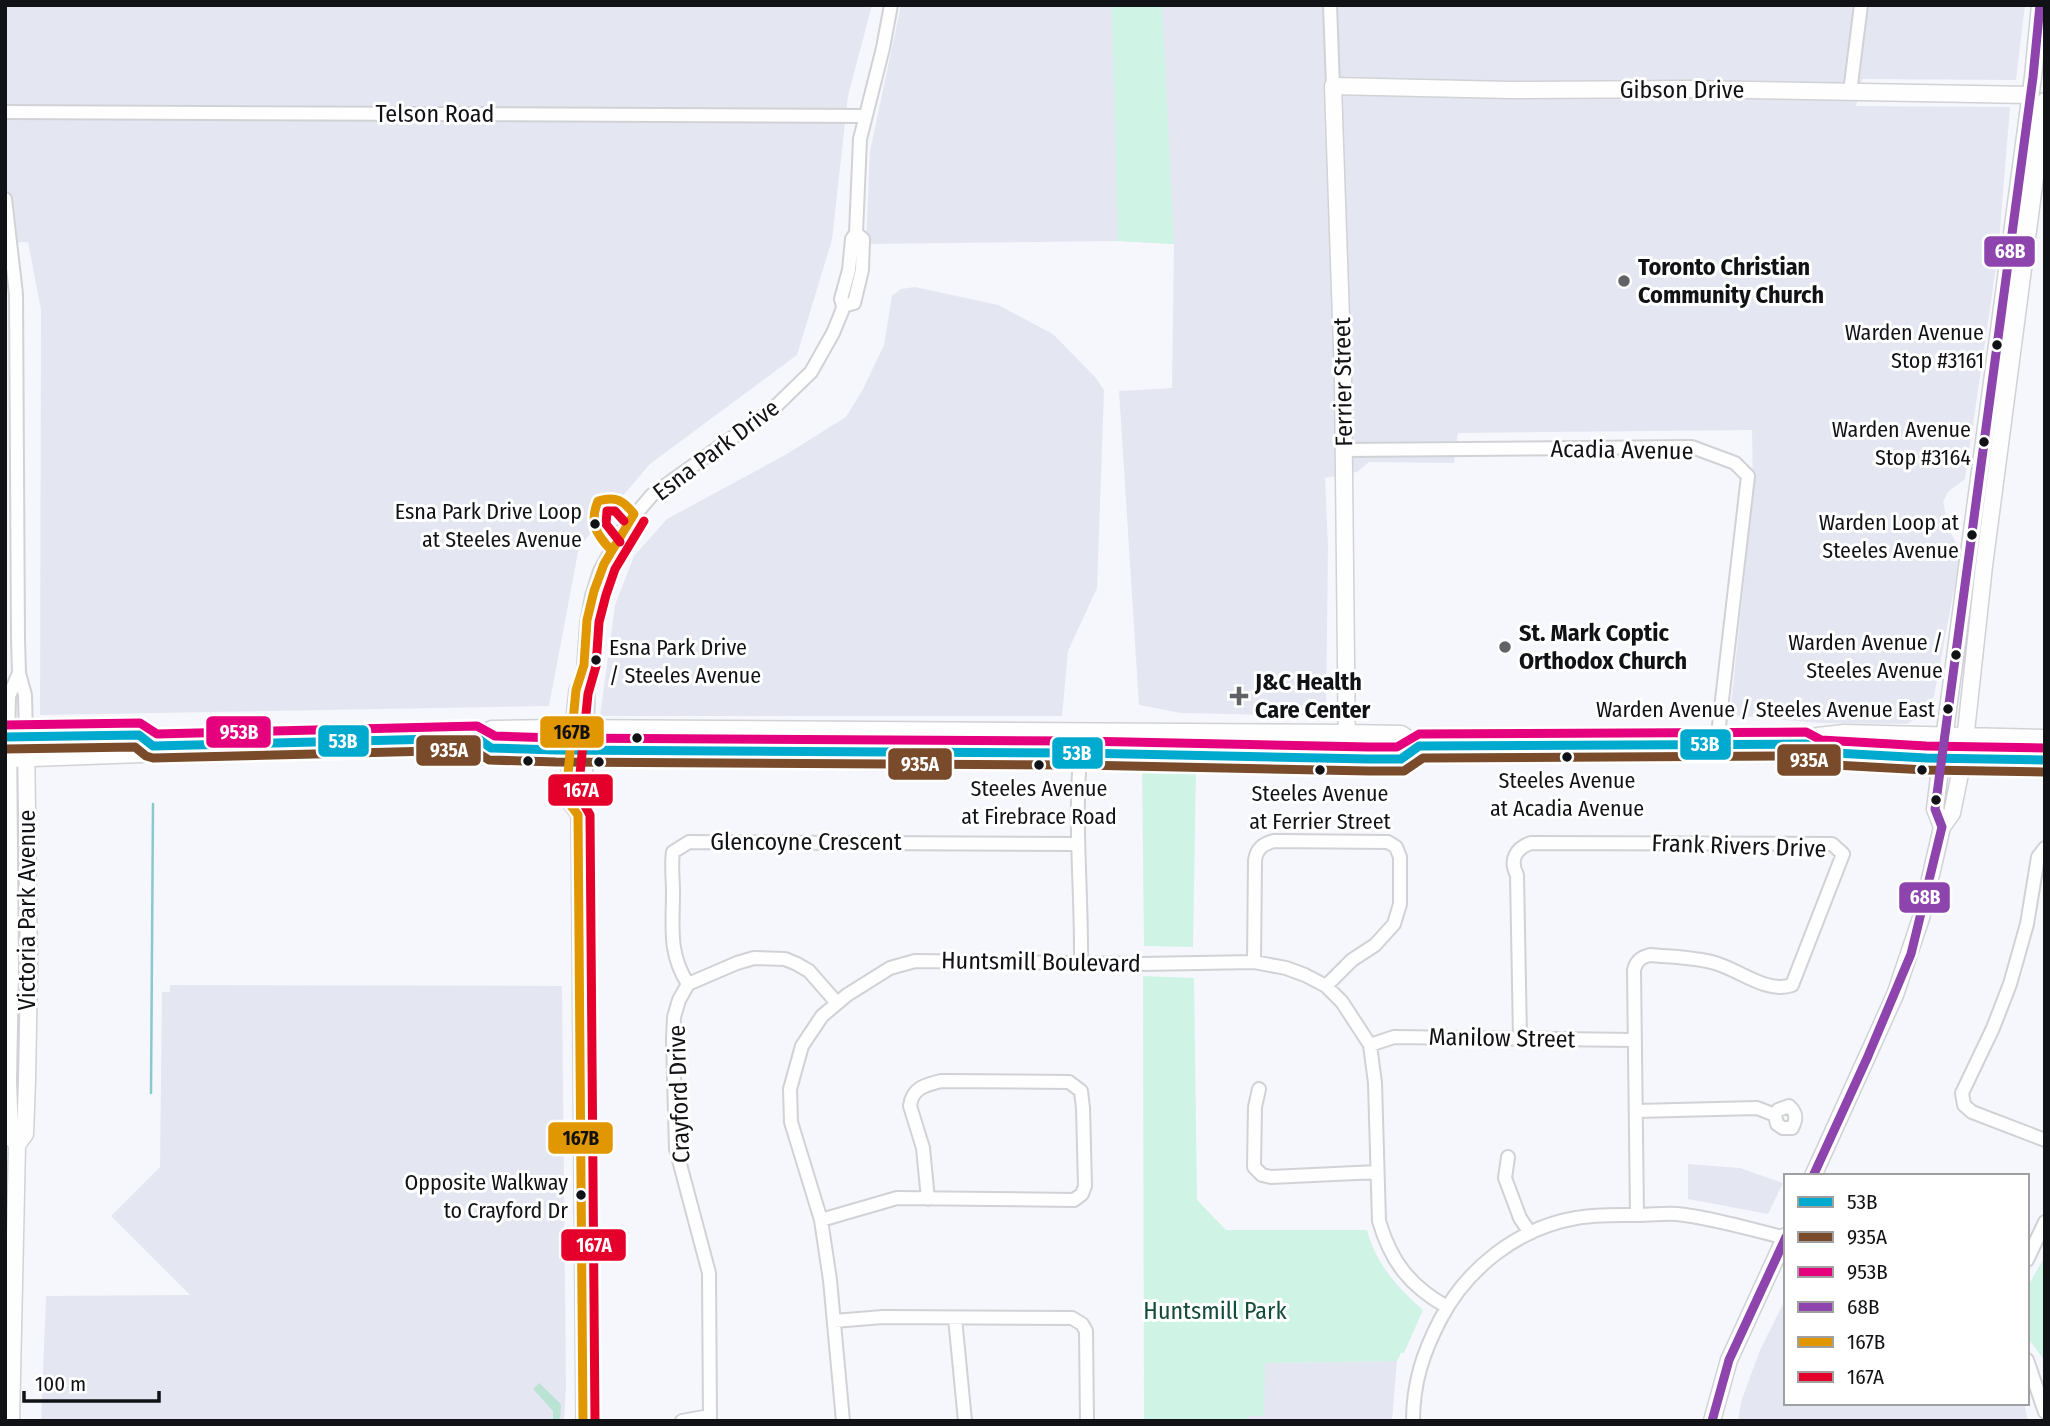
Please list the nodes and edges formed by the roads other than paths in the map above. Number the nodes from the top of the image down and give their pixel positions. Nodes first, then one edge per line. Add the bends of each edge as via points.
1 (891, 5) edge
2 (1330, 5) edge
3 (1861, 5) edge
4 (2040, 5) edge
5 (1334, 86) junction
6 (1850, 92) junction
7 (2040, 97) edge
8 (5, 112) edge
9 (865, 116) junction
10 (5, 199) edge
11 (2007, 260) junction
12 (2022, 271) junction
13 (11, 405) edge
14 (1345, 450) junction
15 (19, 673) junction
16 (580, 728) junction
17 (1083, 731) junction
18 (1347, 733) junction
19 (26, 736) junction
20 (1944, 736) junction
21 (1966, 736) junction
22 (6, 737) edge
23 (2045, 737) edge
24 (477, 738) junction
25 (1717, 743) junction
26 (1805, 744) junction
27 (153, 746) junction
28 (1419, 746) junction
29 (578, 750) junction
30 (1080, 753) junction
31 (1347, 758) junction
32 (1941, 758) junction
33 (6, 759) edge
34 (27, 759) junction
35 (1963, 759) junction
36 (2045, 760) edge
37 (1942, 827) junction
38 (1077, 844) junction
39 (2045, 848) edge
40 (1081, 962) junction
41 (1254, 962) junction
42 (688, 984) junction
43 (1326, 986) junction
44 (837, 1003) junction
45 (1520, 1038) junction
46 (1634, 1040) junction
47 (1370, 1045) junction
48 (7, 1060) edge
49 (27, 1061) junction
50 (7, 1080) edge
51 (27, 1081) junction
52 (1259, 1089) dead end
53 (1636, 1111) junction
54 (1775, 1115) dead end
55 (2045, 1140) edge
56 (17, 1145) junction
57 (1508, 1157) dead end
58 (1377, 1172) junction
59 (1814, 1174) edge
60 (928, 1199) junction
61 (1637, 1215) junction
62 (821, 1220) junction
63 (2045, 1222) edge
64 (1530, 1233) junction
65 (1784, 1237) edge
66 (1784, 1239) edge
67 (2029, 1256) edge
68 (1447, 1307) junction
69 (955, 1318) junction
70 (834, 1321) junction
71 (2029, 1366) edge
72 (2045, 1412) edge
73 (710, 1419) edge
74 (11, 1421) edge
75 (583, 1421) edge
76 (682, 1421) edge
77 (843, 1421) edge
78 (965, 1421) edge
79 (1087, 1421) edge
80 (1413, 1421) edge
81 (1713, 1421) edge

1 - 9 street, Esna Park Drive
2 - 5 street, Ferrier Street
3 - 6 street
4 - 7 main road
5 - 6 main road, Gibson Drive
5 - 14 main road, Ferrier Street
6 - 7 main road, Gibson Drive
7 - 11 main road
7 - 12 main road
8 - 9 street, Telson Road
9 - 16 street, Esna Park Drive via 856,186 856,233 843,306 822,354 811,372 774,408 652,495 623,530 592,596 583,679 588,691
10 - 13 street, Victoria Park Avenue via 16,294
11 - 12 main road
11 - 20 main road
12 - 21 main road
13 - 15 street, Victoria Park Avenue
14 - 18 main road, Ferrier Street
14 - 25 street, Acadia Avenue via 1692,447 1735,463 1748,476
15 - 19 street, Victoria Park Avenue via 25,695
15 - 22 street, Victoria Park Avenue via 9,696
16 - 17 main road
16 - 24 main road via 492,729
16 - 29 street, Esna Park Drive
17 - 18 main road
17 - 30 street
18 - 28 main road via 1401,734
18 - 31 main road, Ferrier Street
19 - 22 main road
19 - 27 main road via 139,735
19 - 34 main road, Victoria Park Avenue
20 - 21 main road
20 - 26 main road via 1844,733 1818,736
20 - 32 main road
21 - 23 main road
21 - 35 main road
22 - 33 main road, Victoria Park Avenue
24 - 27 main road
24 - 29 main road via 491,748
25 - 26 main road
25 - 28 main road
26 - 32 main road via 1817,752
27 - 34 main road via 142,754
28 - 31 main road via 1401,759
29 - 30 main road
29 - 75 street, Esna Park Drive via 569,803 578,815
30 - 31 main road
30 - 38 street
32 - 35 main road
32 - 37 main road via 1935,808
33 - 34 main road
33 - 48 main road, Victoria Park Avenue
34 - 49 main road, Victoria Park Avenue
35 - 36 main road
35 - 37 main road via 1952,813
37 - 59 main road via 1910,954
38 - 40 street
38 - 42 street, Glencoyne Crescent via 689,842 673,852 672,864 672,939 676,961
39 - 55 street via 2038,857 2027,924 2010,984 1962,1098 1972,1112
40 - 41 street, Huntsmill Boulevard
40 - 44 street, Huntsmill Boulevard via 915,961 890,968
41 - 43 street, Huntsmill Boulevard via 1286,968
41 - 43 street via 1255,860 1259,849 1274,841 1388,842 1400,857 1400,904 1394,923
42 - 44 street via 754,958 785,959 809,971
42 - 73 street, Crayford Drive via 674,1017 676,1149 709,1273
43 - 47 street, Huntsmill Boulevard
44 - 62 street, Huntsmill Boulevard via 802,1046 790,1089 791,1122
45 - 46 street, Manilow Street
45 - 46 street, Frank Rivers Drive via 1517,875 1513,863 1522,846 1531,842 1832,844 1843,854 1793,985 1776,988 1703,960 1645,956 1634,970
45 - 47 street, Manilow Street via 1394,1037
46 - 53 street, Frank Rivers Drive
47 - 58 street, Huntsmill Boulevard
48 - 49 street
48 - 50 main road, Victoria Park Avenue
49 - 51 main road, Victoria Park Avenue
50 - 51 street
50 - 56 main road, Victoria Park Avenue via 10,1135
51 - 56 main road, Victoria Park Avenue via 25,1134
52 - 58 street via 1254,1167 1260,1174
53 - 54 street via 1744,1107
53 - 61 street, Frank Rivers Drive
56 - 74 main road, Victoria Park Avenue
57 - 64 street via 1505,1178
58 - 68 street, Huntsmill Boulevard via 1379,1221 1393,1258 1415,1286
60 - 60 street via 1074,1200 1085,1186 1081,1091 1069,1082 1036,1080 941,1081 917,1090 910,1106 923,1148
60 - 62 street via 897,1198
61 - 64 street via 1575,1218
61 - 65 street via 1701,1217
62 - 70 street, Huntsmill Boulevard
63 - 67 street
64 - 68 street via 1482,1264
66 - 81 main road via 1729,1360
68 - 80 street via 1416,1377
69 - 70 street
69 - 78 street
69 - 79 street via 1058,1317 1082,1324 1087,1337
70 - 77 street, Huntsmill Boulevard
71 - 72 street
73 - 76 street, Crayford Drive

